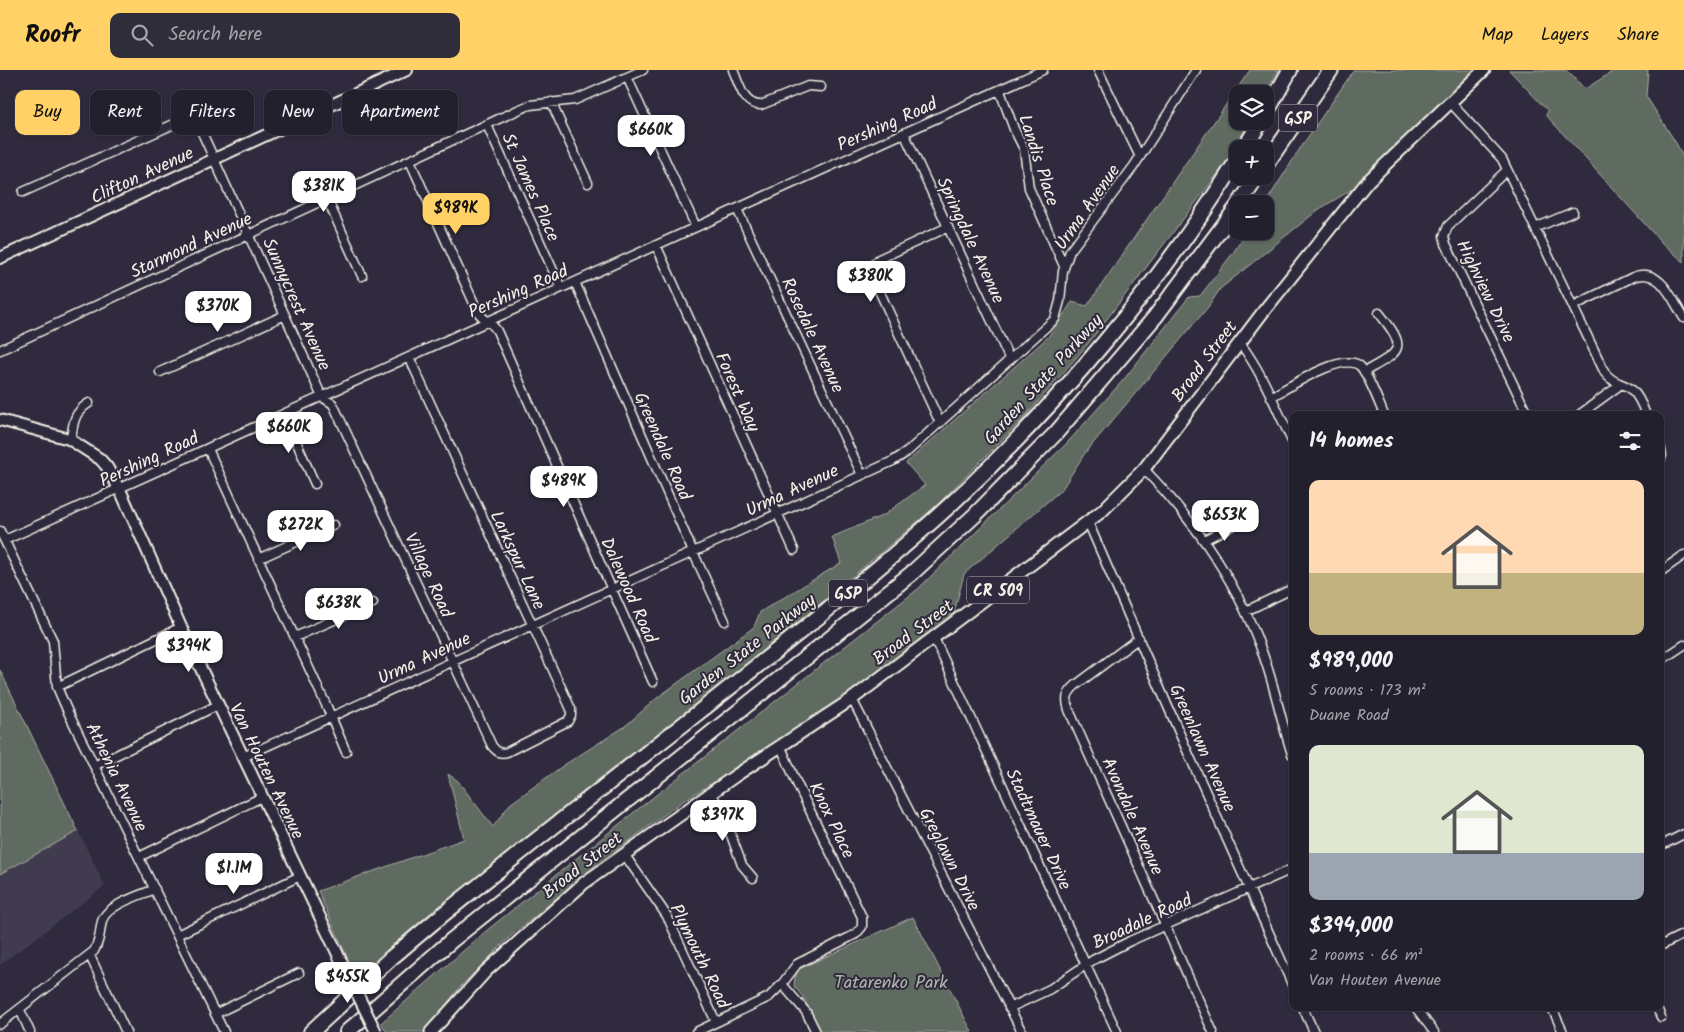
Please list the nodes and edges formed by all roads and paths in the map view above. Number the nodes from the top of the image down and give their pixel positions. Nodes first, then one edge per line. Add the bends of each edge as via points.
1 (407, 70) edge
2 (643, 70) edge
3 (733, 70) edge
4 (1043, 70) edge
5 (1098, 70) edge
6 (1196, 70) edge
7 (1290, 70) edge
8 (1331, 70) edge
9 (1484, 70) edge
10 (627, 77) junction
11 (821, 87) dead end
12 (1000, 91) junction
13 (1274, 99) edge
14 (551, 102) junction
15 (1450, 102) junction
16 (487, 125) junction
17 (904, 133) junction
18 (1274, 153) edge
19 (1140, 158) junction
20 (215, 159) junction
21 (410, 161) junction
22 (1507, 170) junction
23 (1229, 172) edge
24 (588, 183) dead end
25 (23, 192) dead end
26 (328, 199) junction
27 (737, 209) junction
28 (1573, 212) dead end
29 (1229, 217) edge
30 (696, 227) junction
31 (948, 227) junction
32 (1535, 228) junction
33 (249, 236) junction
34 (656, 245) junction
35 (0, 258) edge
36 (1064, 266) junction
37 (362, 276) dead end
38 (575, 282) junction
39 (561, 288) junction
40 (1573, 306) junction
41 (1379, 313) dead end
42 (285, 315) junction
43 (1684, 318) edge
44 (489, 321) junction
45 (1240, 343) junction
46 (0, 350) edge
47 (409, 357) junction
48 (1010, 360) junction
49 (160, 372) dead end
50 (1364, 372) junction
51 (1620, 385) junction
52 (322, 396) junction
53 (1271, 397) junction
54 (89, 403) dead end
55 (1382, 411) edge
56 (1526, 411) edge
57 (1584, 411) edge
58 (1644, 411) edge
59 (284, 414) junction
60 (0, 420) edge
61 (940, 423) junction
62 (1289, 435) edge
63 (71, 440) junction
64 (208, 449) junction
65 (1144, 469) junction
66 (862, 475) junction
67 (315, 484) dead end
68 (119, 489) junction
69 (777, 514) junction
70 (1088, 522) junction
71 (1235, 524) dead end
72 (334, 525) dead end
73 (0, 531) edge
74 (4, 540) junction
75 (1204, 540) junction
76 (794, 550) dead end
77 (693, 552) junction
78 (1684, 555) edge
79 (258, 559) junction
80 (1664, 569) edge
81 (612, 589) junction
82 (1289, 591) edge
83 (373, 603) dead end
84 (1246, 611) junction
85 (725, 621) dead end
86 (532, 625) junction
87 (181, 627) junction
88 (295, 637) junction
89 (934, 638) junction
90 (1139, 638) junction
91 (1684, 646) edge
92 (1664, 658) edge
93 (453, 662) junction
94 (654, 682) dead end
95 (57, 687) junction
96 (852, 699) junction
97 (218, 705) junction
98 (331, 717) junction
99 (1289, 744) edge
100 (781, 747) junction
101 (516, 748) joint
102 (346, 752) dead end
103 (243, 757) junction
104 (94, 766) junction
105 (710, 793) junction
106 (262, 797) junction
107 (1684, 834) edge
108 (1664, 844) edge
109 (624, 854) junction
110 (140, 857) junction
111 (1289, 870) edge
112 (300, 876) junction
113 (753, 878) dead end
114 (155, 888) junction
115 (1250, 888) junction
116 (1166, 926) junction
117 (1684, 934) edge
118 (177, 935) junction
119 (1664, 944) edge
120 (90, 956) junction
121 (1086, 965) junction
122 (299, 973) dead end
123 (1289, 977) edge
124 (782, 984) junction
125 (1010, 1008) junction
126 (20, 1010) junction
127 (1304, 1011) edge
128 (1418, 1011) edge
129 (1553, 1011) edge
130 (1658, 1011) edge
131 (215, 1014) junction
132 (1661, 1017) dead end
133 (716, 1022) junction
134 (0, 1024) edge
135 (30, 1032) edge
136 (126, 1032) edge
137 (224, 1032) edge
138 (311, 1032) edge
139 (347, 1032) edge
140 (376, 1032) edge
141 (431, 1032) edge
142 (696, 1032) edge
143 (816, 1032) edge
144 (1022, 1032) edge
145 (1117, 1032) edge
146 (1213, 1032) edge
147 (1314, 1032) edge
148 (1434, 1032) edge
149 (1563, 1032) edge

1 - 20 main road, Clifton Avenue
2 - 10 street, Starmond Avenue
3 - 11 street via 744,95 754,105 808,86
4 - 12 street, Pershing Road
5 - 19 street
6 - 19 street, Urma Avenue
7 - 13 highway, GSP
8 - 18 highway, GSP
9 - 15 main road, Broad Street / CR 509
10 - 14 street, Starmond Avenue via 575,100
10 - 30 street
12 - 17 street, Pershing Road
12 - 36 street, Landis Place via 1024,149 1029,188
14 - 16 street, Starmond Avenue via 530,105
14 - 24 street
15 - 22 street via 1497,153
15 - 45 main road, Broad Street / CR 509 via 1368,181
16 - 21 street, Starmond Avenue
16 - 39 street, St James Place
17 - 27 street, Pershing Road
17 - 31 street, Springdale Avenue
19 - 36 street, Urma Avenue via 1070,251
20 - 25 street, Sunnycrest Avenue via 194,115
20 - 33 street, Sunnycrest Avenue
20 - 35 main road, Clifton Avenue
21 - 26 street, Starmond Avenue
21 - 44 street, Dalewood Road via 478,312
22 - 32 street
22 - 56 street, Highview Drive via 1448,226 1444,236
23 - 138 highway, Garden State Parkway / GSP via 1174,252 1114,330 1019,436 949,505 812,622 436,920
26 - 33 street, Starmond Avenue
26 - 37 street
27 - 30 street, Pershing Road
27 - 66 street, Rosedale Avenue
28 - 32 street
29 - 139 highway, GSP via 1128,350 1056,433 968,522 912,573 452,940
30 - 34 street, Pershing Road
31 - 48 street, Springdale Avenue
31 - 61 street via 879,259 871,273
32 - 40 street
33 - 42 street, Sunnycrest Avenue
33 - 46 street, Starmond Avenue
34 - 38 street, Pershing Road
34 - 69 street, Forest Way
36 - 48 street, Urma Avenue via 1055,319
38 - 39 street, Pershing Road
38 - 77 street, Greendale Road
39 - 44 street, Pershing Road
40 - 43 street via 1633,277 1647,274 1658,278
40 - 51 street via 1605,373
41 - 50 street via 1396,335 1397,349 1392,356
42 - 49 street
42 - 52 street, Sunnycrest Avenue
44 - 47 street, Pershing Road
44 - 81 street, Dalewood Road via 497,331
45 - 53 street
45 - 65 main road, Broad Street / CR 509
47 - 52 street, Pershing Road
47 - 86 street, Larkspur Lane
48 - 61 street, Urma Avenue
50 - 53 street via 1354,363 1339,363
50 - 55 street
51 - 57 street
51 - 58 street via 1631,388
52 - 59 street, Pershing Road
52 - 93 street, Village Road via 333,404
53 - 62 street
54 - 63 street via 74,418
59 - 64 street, Pershing Road
59 - 67 street
60 - 63 main road, Van Houten Avenue
61 - 66 street, Urma Avenue via 907,452
63 - 68 main road, Van Houten Avenue via 107,466
64 - 68 street, Pershing Road
64 - 79 street
65 - 70 main road, Broad Street / CR 509
65 - 75 street via 1174,500
66 - 69 street, Urma Avenue
68 - 74 street, Pershing Road
68 - 87 main road, Van Houten Avenue
69 - 76 street, Forest Way
69 - 77 street, Urma Avenue
70 - 89 main road, Broad Street / CR 509
70 - 90 street, Greenlawn Avenue
71 - 75 street
72 - 79 street
73 - 74 street, Athenia Avenue
74 - 95 street, Athenia Avenue via 53,641
75 - 84 street
77 - 81 street, Urma Avenue
77 - 85 street, Greendale Road
78 - 80 street
79 - 88 street
81 - 86 street, Urma Avenue
81 - 94 street, Dalewood Road
82 - 84 street
83 - 88 street
84 - 99 street via 1266,663
86 - 93 street, Urma Avenue
86 - 101 street, Larkspur Lane via 572,712 568,721
87 - 95 street
87 - 97 main road, Van Houten Avenue
88 - 98 street
89 - 96 main road, Broad Street / CR 509
89 - 121 street, Stadtmauer Drive
90 - 115 street, Greenlawn Avenue
90 - 116 street, Avondale Avenue via 1076,684 1066,700
91 - 92 street
93 - 98 street, Urma Avenue
93 - 101 street, Village Road via 492,746 501,754
95 - 104 street, Athenia Avenue
96 - 100 main road, Broad Street / CR 509
96 - 125 street, Greglawn Drive
97 - 103 main road, Van Houten Avenue
97 - 104 street
98 - 102 street
98 - 103 street, Urma Avenue
100 - 105 main road, Broad Street / CR 509
100 - 124 street, Knox Place via 863,922 860,931 804,960
103 - 106 main road, Van Houten Avenue
104 - 110 street, Athenia Avenue
105 - 109 main road, Broad Street / CR 509
105 - 113 street via 724,816 742,865
106 - 110 street
106 - 112 main road, Van Houten Avenue
107 - 108 street
109 - 133 street, Plymouth Road via 667,916
109 - 141 main road, Broad Street / CR 509 via 575,890 532,928 486,971
110 - 114 street, Athenia Avenue
111 - 115 street, Broadale Road
112 - 118 street
112 - 140 main road, Van Houten Avenue, bridge
114 - 118 street, Athenia Avenue
114 - 120 street via 104,915 100,940
115 - 116 street, Broadale Road
115 - 123 street, Greenlawn Avenue
116 - 121 street, Broadale Road
116 - 146 street, Avondale Avenue
117 - 119 street
118 - 131 street, Athenia Avenue
120 - 126 street
120 - 136 street
121 - 125 street, Broadale Road
121 - 145 street, Stadtmauer Drive
122 - 131 street
124 - 133 street, Knox Place via 769,997
124 - 143 street via 806,1012
125 - 144 street, Greglawn Drive
126 - 134 street
126 - 135 street
127 - 147 street
128 - 148 street
129 - 149 street
130 - 132 street
131 - 137 street, Athenia Avenue
133 - 142 street, Knox Place

